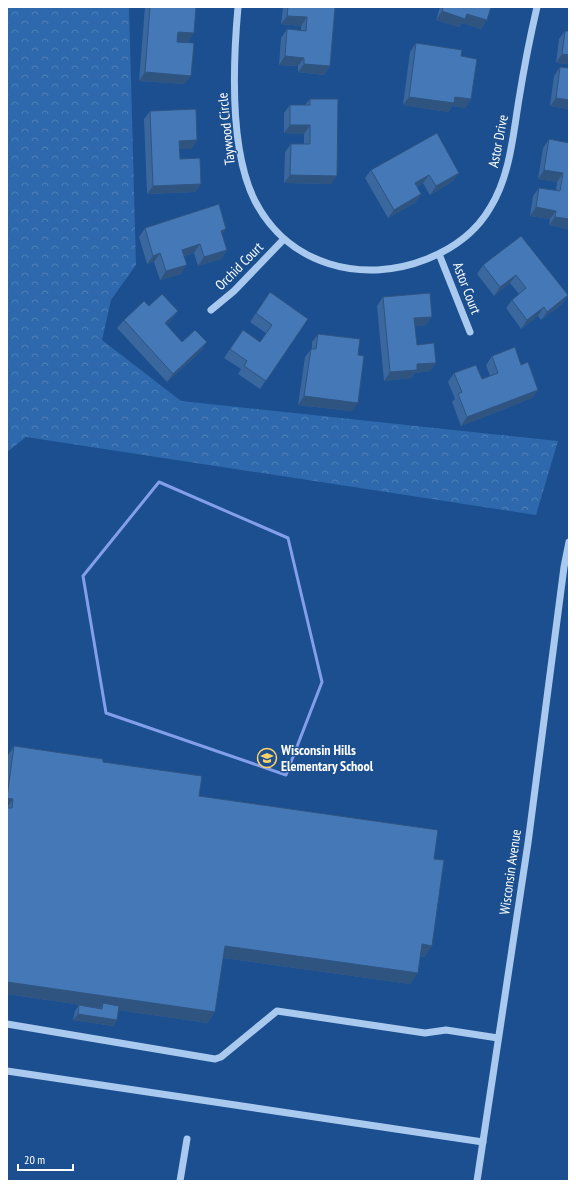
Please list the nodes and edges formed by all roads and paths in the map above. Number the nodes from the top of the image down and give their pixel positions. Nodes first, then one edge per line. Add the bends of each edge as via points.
1 (238, 7) edge
2 (537, 7) edge
3 (283, 240) junction
4 (439, 254) junction
5 (211, 310) dead end
6 (470, 332) dead end
7 (569, 543) edge
8 (7, 1024) edge
9 (498, 1038) junction
10 (7, 1071) edge
11 (187, 1139) dead end
12 (483, 1142) junction
13 (180, 1181) edge
14 (477, 1181) edge

1 - 3 street, Taywood Circle via 234,81 239,149 244,175 267,223
2 - 4 street, Astor Drive via 505,174 498,194 478,224 447,251
3 - 4 street, Taywood Circle via 304,254 329,264 360,270 408,267
3 - 5 street, Orchid Court via 234,291
4 - 6 street, Astor Court
7 - 9 street, Wisconsin Avenue via 528,843
8 - 9 street via 215,1059 277,1011 425,1033 446,1030
9 - 12 street, Wisconsin Avenue
10 - 12 street
11 - 13 street
12 - 14 street, Wisconsin Avenue

